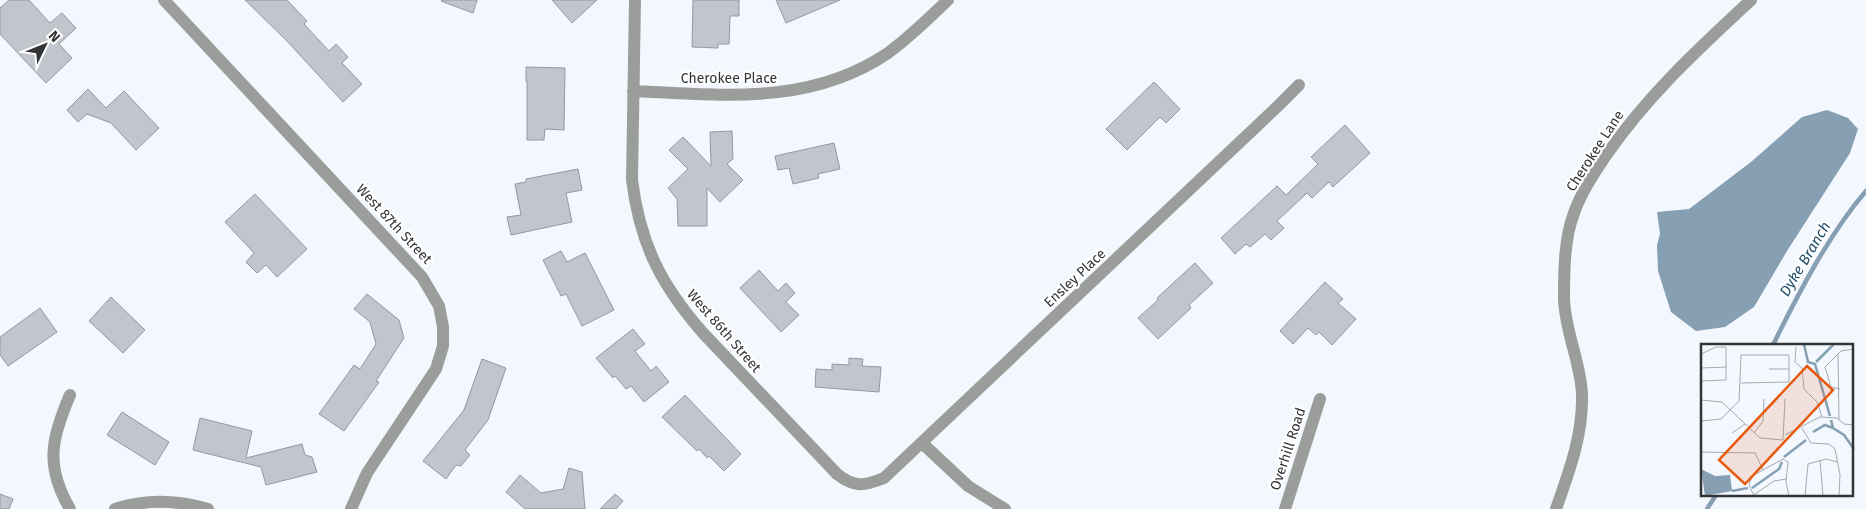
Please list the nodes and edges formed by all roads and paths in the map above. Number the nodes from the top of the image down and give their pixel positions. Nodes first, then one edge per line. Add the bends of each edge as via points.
1 (164, 0) edge
2 (635, 0) edge
3 (948, 0) edge
4 (1751, 0) edge
5 (1299, 85) dead end
6 (633, 91) junction
7 (70, 395) dead end
8 (1320, 399) dead end
9 (922, 443) junction
10 (866, 485) joint
11 (70, 509) edge
12 (115, 509) edge
13 (208, 509) edge
14 (351, 509) edge
15 (1004, 509) edge
16 (1285, 509) edge
17 (1556, 509) edge

1 - 14 street, West 87th Street via 422,277 439,306 443,346 436,369 367,472
2 - 6 street, West 86th Street
3 - 6 street, Cherokee Place via 887,53 821,85 755,95
4 - 17 street, Cherokee Lane via 1662,85 1626,127 1582,194 1574,214 1564,298 1582,394 1573,459
5 - 9 street, Ensley Place
6 - 10 street, West 86th Street via 632,180 635,208 662,279 703,333 837,474 848,483
7 - 11 street via 54,437 54,462 55,477
8 - 16 street, Overhill Road
9 - 10 street, Ensley Place via 884,478
9 - 15 street via 968,486
12 - 13 street via 150,502 179,502

